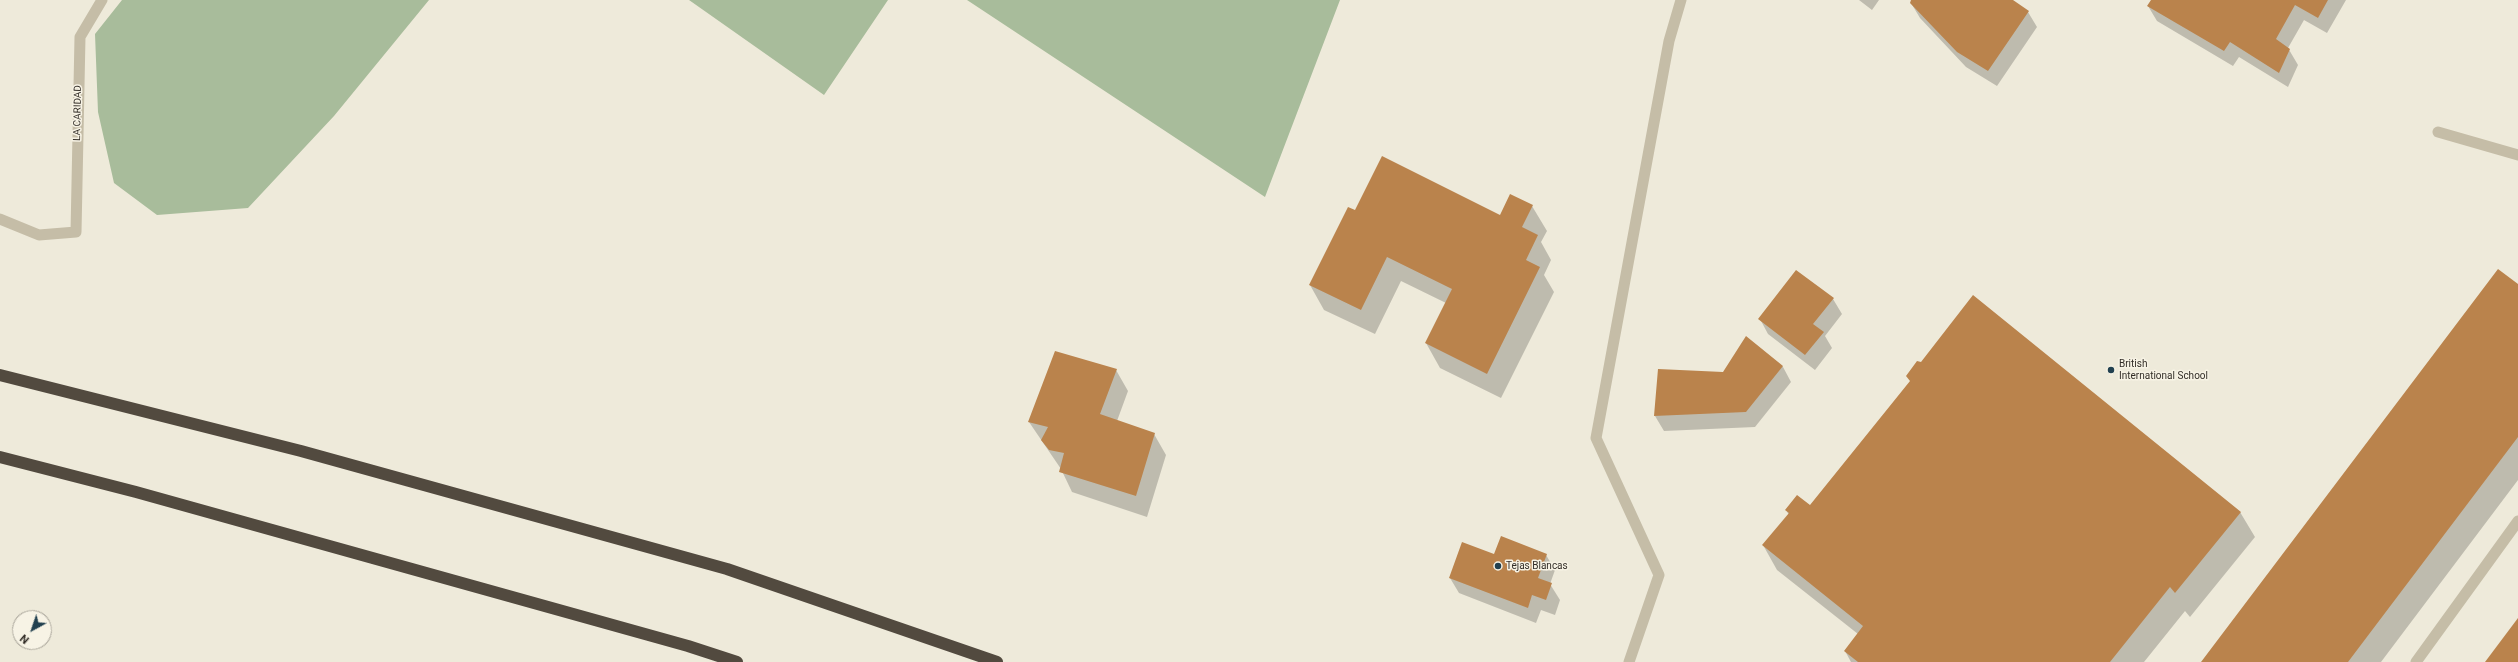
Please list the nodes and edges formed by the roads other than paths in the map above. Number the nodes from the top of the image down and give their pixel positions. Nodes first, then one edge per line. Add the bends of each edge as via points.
1 (102, 0) edge
2 (1681, 0) edge
3 (2438, 132) dead end
4 (2518, 155) edge
5 (0, 219) edge
6 (0, 375) edge
7 (0, 457) edge
8 (2518, 521) edge
9 (737, 662) edge
10 (998, 662) edge
11 (1629, 662) edge
12 (2416, 662) edge

1 - 5 street, LA CARIDAD via 80,37 76,232 39,235
2 - 11 street via 1669,40 1596,438 1659,576
3 - 4 street
6 - 10 highway via 301,451 727,569
7 - 9 highway via 136,492 688,646
8 - 12 street

